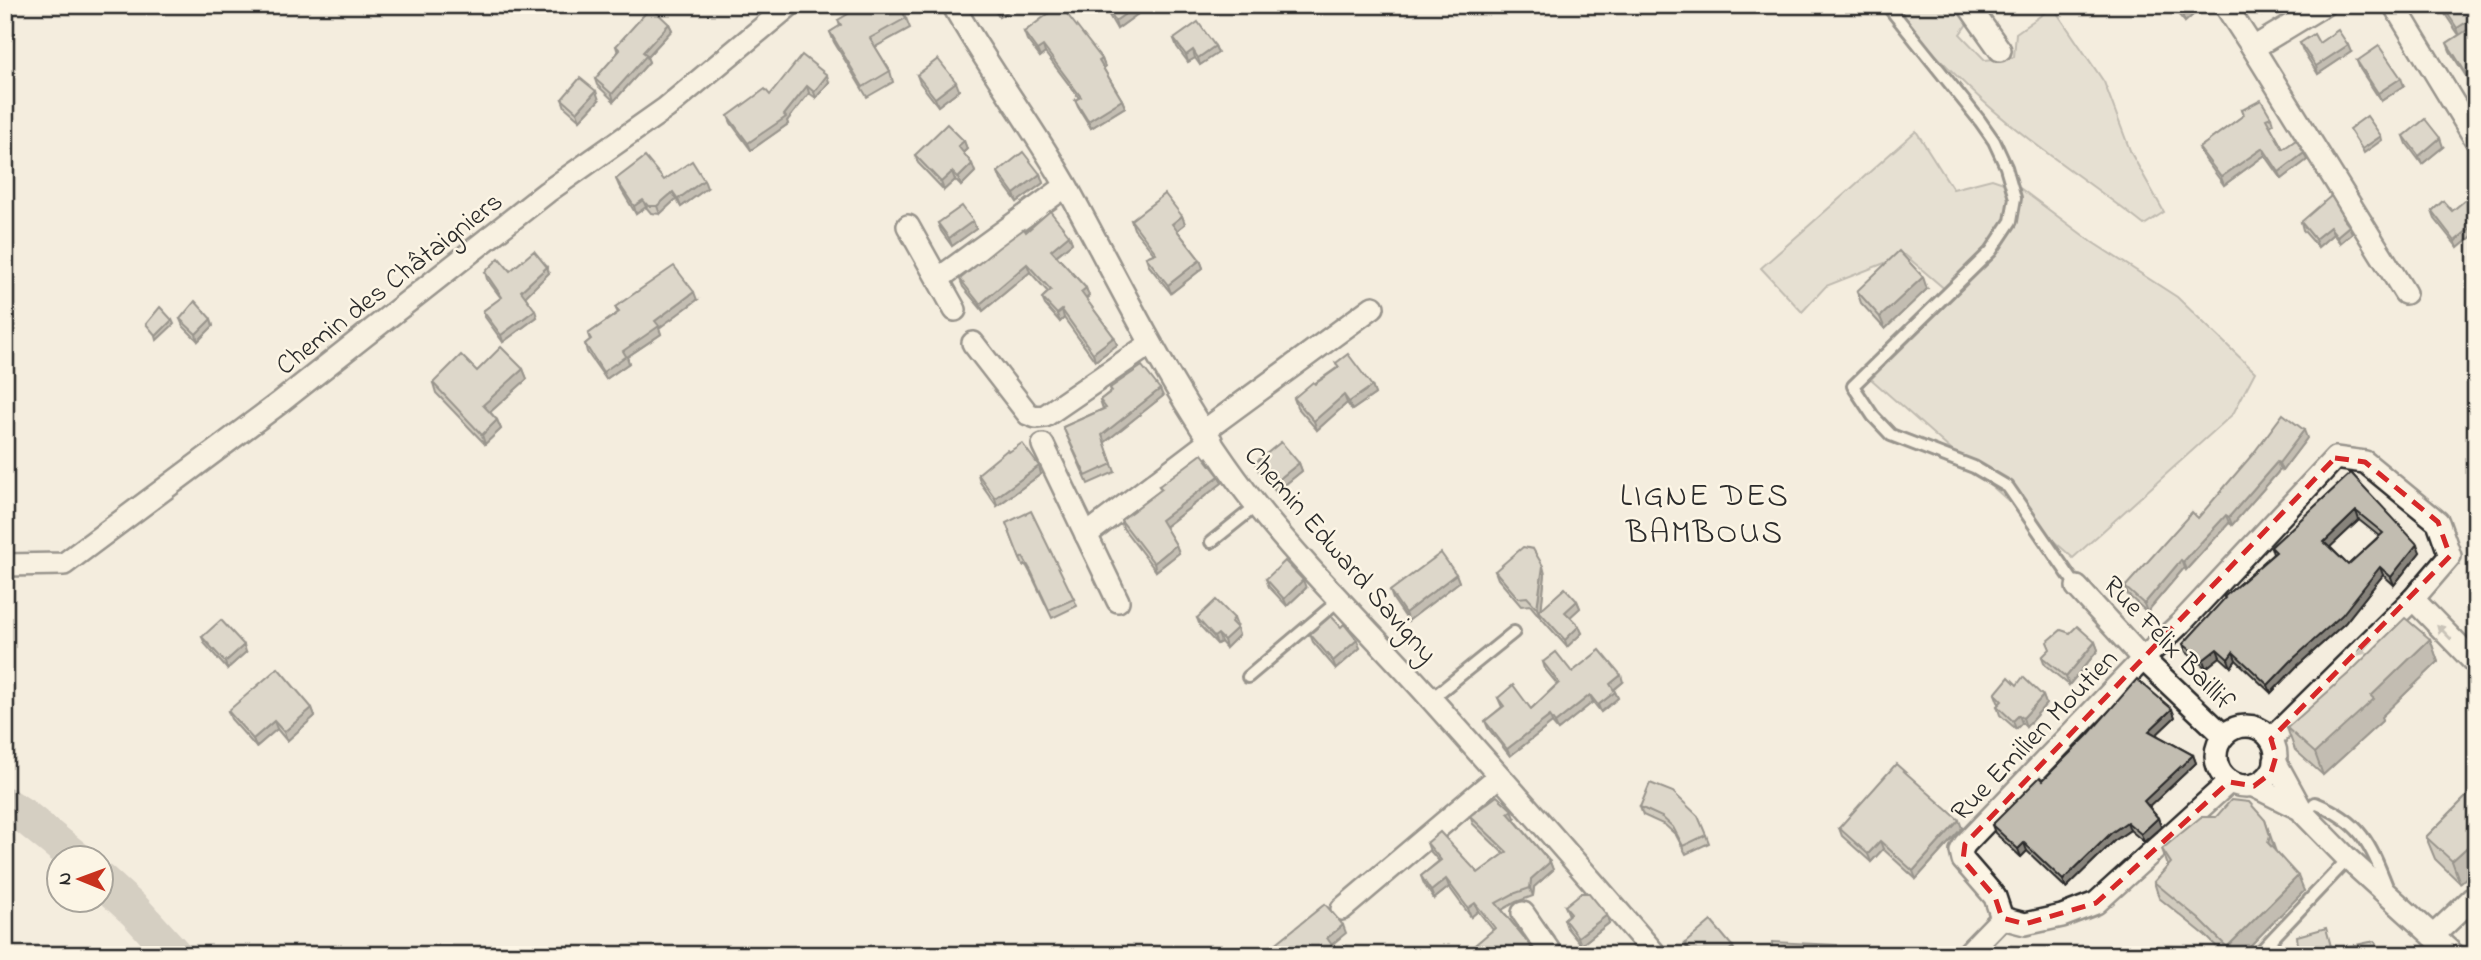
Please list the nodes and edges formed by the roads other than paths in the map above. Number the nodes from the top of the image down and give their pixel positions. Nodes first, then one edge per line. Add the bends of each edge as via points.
1 (790, 5) edge
2 (953, 5) edge
3 (1887, 5) edge
4 (1968, 5) edge
5 (2225, 5) edge
6 (2324, 5) edge
7 (2394, 5) edge
8 (2253, 48) junction
9 (2000, 50) dead end
10 (2476, 140) edge
11 (1066, 186) junction
12 (908, 226) dead end
13 (938, 279) junction
14 (2405, 293) dead end
15 (1373, 307) dead end
16 (955, 310) dead end
17 (973, 343) dead end
18 (1150, 344) junction
19 (1208, 435) junction
20 (1043, 445) dead end
21 (1256, 506) junction
22 (1086, 535) junction
23 (1211, 542) dead end
24 (5, 565) edge
25 (2077, 587) joint
26 (2413, 599) junction
27 (1339, 600) junction
28 (1118, 601) dead end
29 (1514, 632) dead end
30 (2143, 659) junction
31 (2476, 664) edge
32 (1248, 677) dead end
33 (1431, 699) junction
34 (2223, 735) junction
35 (2271, 739) junction
36 (2275, 761) junction
37 (1499, 776) junction
38 (2229, 782) junction
39 (2254, 786) junction
40 (2302, 811) junction
41 (2348, 859) junction
42 (2476, 895) edge
43 (2392, 898) junction
44 (1342, 909) dead end
45 (1523, 913) dead end
46 (2002, 918) junction
47 (2433, 936) junction
48 (1552, 955) edge
49 (1656, 955) edge
50 (1966, 955) edge
51 (2257, 955) edge
52 (2454, 955) edge

1 - 24 street, Chemin des Châtaigniers via 666,108 547,192 278,404 64,564
2 - 11 street, Chemin Edward Savigny
3 - 25 lane via 1987,131 2006,167 2015,198 2011,220 1991,251 1853,386 1891,435 1974,467 2008,487
4 - 9 street
5 - 8 street
6 - 8 street
7 - 10 street
8 - 14 street
11 - 13 street
11 - 18 street, Chemin Edward Savigny
12 - 13 street
13 - 16 street
15 - 19 street
17 - 18 street via 1035,417 1045,416
18 - 19 street, Chemin Edward Savigny
19 - 21 street, Chemin Edward Savigny
19 - 22 street
20 - 22 street
21 - 23 lane
21 - 27 street, Chemin Edward Savigny
22 - 28 street
25 - 30 street, Rue Félix Baillif
26 - 30 street via 2450,556 2438,522 2365,462 2335,458
31 -> 26 street
26 -> 35 street
27 - 32 lane
27 - 33 street, Chemin Edward Savigny
29 - 33 lane
30 - 34 street, Rue Félix Baillif
30 - 46 street, Rue Emilien Moutien via 1961,851 1963,860 1995,897
33 - 37 street, Chemin Edward Savigny
34 - 35 street via 2248,725
34 - 38 street via 2216,762
35 - 36 street
36 - 39 street via 2271,773
36 - 40 street
37 - 44 street
37 - 49 street, Chemin Edward Savigny
38 - 39 street
38 - 46 street via 2096,903 2025,925
39 - 40 street
40 - 41 street
40 - 43 lane via 2315,803 2356,826
41 - 43 street
41 - 51 lane
42 - 47 street
43 - 47 street
45 - 48 street
46 - 50 street
47 - 52 street

